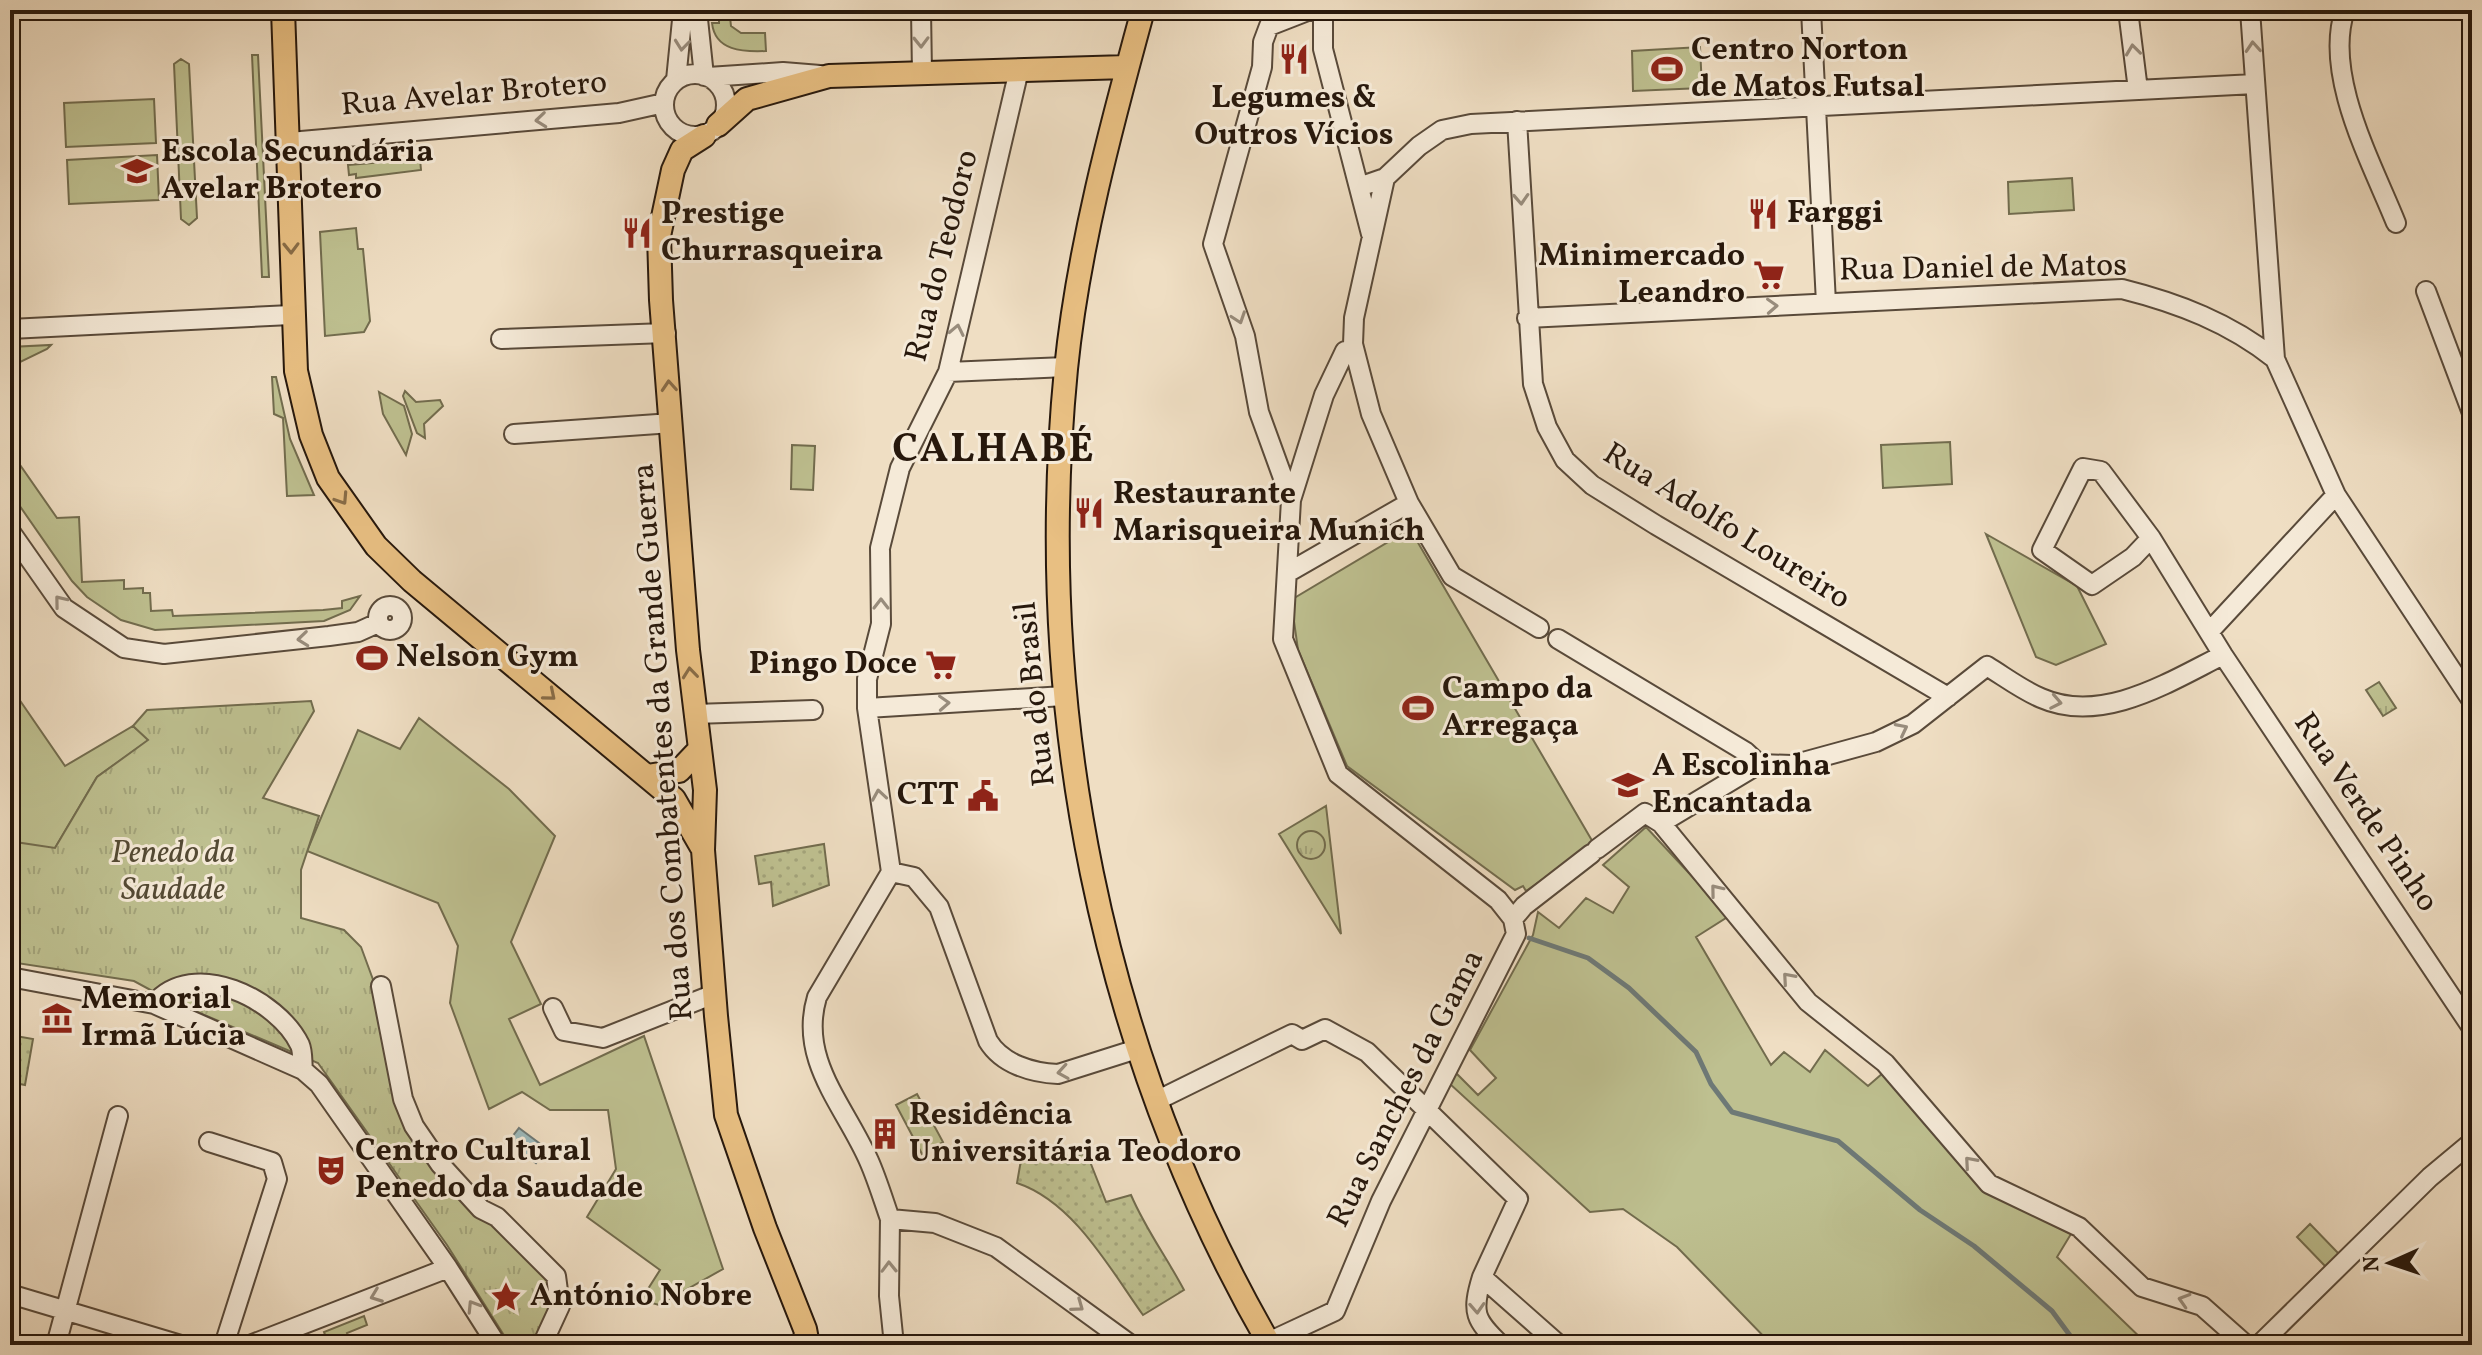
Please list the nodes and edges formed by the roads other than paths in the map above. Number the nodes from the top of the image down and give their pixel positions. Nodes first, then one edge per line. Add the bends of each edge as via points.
1 (283, 10) edge
2 (683, 10) edge
3 (697, 10) edge
4 (921, 10) edge
5 (1143, 10) edge
6 (1310, 10) edge
7 (1323, 10) edge
8 (1811, 10) edge
9 (2128, 10) edge
10 (2250, 10) edge
11 (2345, 10) edge
12 (1127, 67) junction
13 (1019, 70) junction
14 (922, 73) junction
15 (706, 76) junction
16 (829, 76) junction
17 (676, 80) junction
18 (2255, 84) junction
19 (2138, 90) junction
20 (664, 103) junction
21 (1816, 105) junction
22 (1517, 121) junction
23 (711, 130) junction
24 (290, 142) junction
25 (1385, 178) junction
26 (1359, 187) junction
27 (2396, 223) dead end
28 (1372, 237) junction
29 (2426, 291) dead end
30 (1826, 303) junction
31 (291, 315) junction
32 (1527, 318) junction
33 (10, 329) edge
34 (666, 333) junction
35 (501, 339) dead end
36 (1351, 356) junction
37 (2275, 359) junction
38 (1066, 367) junction
39 (948, 372) junction
40 (2472, 413) edge
41 (672, 423) junction
42 (514, 434) dead end
43 (2336, 495) junction
44 (1291, 500) junction
45 (1409, 503) junction
46 (10, 531) edge
47 (2151, 538) junction
48 (1289, 572) junction
49 (412, 581) junction
50 (1539, 628) dead end
51 (2209, 632) junction
52 (1558, 639) dead end
53 (2223, 655) junction
54 (1064, 696) junction
55 (1948, 697) junction
56 (2472, 701) edge
57 (867, 708) junction
58 (813, 710) dead end
59 (694, 714) junction
60 (698, 751) junction
61 (1759, 764) junction
62 (647, 776) junction
63 (705, 795) junction
64 (678, 805) junction
65 (1661, 823) junction
66 (703, 850) junction
67 (891, 872) junction
68 (1513, 919) junction
69 (10, 977) edge
70 (381, 986) dead end
71 (714, 994) junction
72 (154, 1004) junction
73 (553, 1008) dead end
74 (2472, 1028) edge
75 (1137, 1049) junction
76 (303, 1070) junction
77 (1156, 1101) junction
78 (1427, 1108) junction
79 (118, 1116) dead end
80 (209, 1142) dead end
81 (2472, 1142) edge
82 (890, 1219) junction
83 (448, 1268) junction
84 (1482, 1277) junction
85 (10, 1294) edge
86 (66, 1310) junction
87 (1266, 1344) edge
88 (56, 1345) edge
89 (181, 1345) edge
90 (224, 1345) edge
91 (250, 1345) edge
92 (497, 1345) edge
93 (542, 1345) edge
94 (808, 1345) edge
95 (894, 1345) edge
96 (1131, 1345) edge
97 (1501, 1345) edge
98 (1559, 1345) edge
99 (2246, 1345) edge
100 (2259, 1345) edge

1 - 24 main road
2 -> 17 street
3 - 15 street
4 -> 14 street
5 - 12 main road, Rua do Brasil
6 -> 44 street via 1269,26 1213,244 1245,336 1259,412
7 - 26 street via 1323,49
8 - 21 street
19 -> 9 street
18 -> 10 street
11 - 27 street via 2340,43 2345,91
12 - 13 main road, Rua dos Combatentes da Grande Guerra
12 - 38 main road, Rua do Brasil via 1079,281
13 - 14 main road, Rua dos Combatentes da Grande Guerra
39 -> 13 street, Rua do Teodoro
14 - 16 main road, Rua dos Combatentes da Grande Guerra
15 - 16 street, Rua dos Combatentes da Grande Guerra
15 - 17 street
15 - 23 street via 722,90 726,108
16 - 23 main road, Rua dos Combatentes da Grande Guerra via 747,99
17 - 20 street
18 - 19 street
18 - 37 street
19 - 21 street
20 - 23 street via 674,128 690,136
20 -> 24 street, Rua Avelar Brotero via 619,113
21 - 22 street
21 - 30 street
22 - 25 street via 1442,130
22 -> 32 street, Rua Adolfo Loureiro
23 - 34 main road, Rua dos Combatentes da Grande Guerra via 682,150 664,206 659,236
24 -> 31 main road
25 - 26 street
25 - 28 street
26 - 28 street
28 - 36 street
29 - 40 street
32 -> 30 street, Rua Daniel de Matos
30 - 37 street, Rua Daniel de Matos via 2122,289 2181,304
31 - 33 street
31 -> 49 main road via 296,371 328,478 376,546
32 - 55 street, Rua Adolfo Loureiro via 1533,384 1547,427 1565,460 1592,485
34 - 35 street
41 -> 34 main road, Rua dos Combatentes da Grande Guerra
36 - 44 street via 1324,395
36 - 45 street
37 - 43 street
38 - 39 street
38 - 54 main road, Rua do Brasil via 1057,553
57 -> 39 street, Rua do Teodoro via 867,679 881,624 880,548 900,468
41 - 42 street
59 -> 41 main road, Rua dos Combatentes da Grande Guerra
43 - 51 street
43 - 56 street
44 - 48 street
45 - 48 street
45 - 50 street via 1452,576
49 -> 46 street via 394,606 382,608 378,623 358,632 164,654 124,648 64,608
47 - 47 street, Rua Verde Pinho via 2101,471 2083,468 2042,550 2092,585
47 - 51 street, Rua Verde Pinho
48 - 68 street via 1283,639 1338,774 1498,900
49 -> 62 main road
51 - 53 street, Rua Verde Pinho
52 - 61 street
55 -> 53 street via 1987,666 2042,699 2093,709
53 - 74 street, Rua Verde Pinho
57 -> 54 street
54 - 75 main road, Rua do Brasil via 1086,845
61 -> 55 street via 1792,765 1851,752 1913,724
67 -> 57 street, Rua do Teodoro
58 - 59 street
59 - 60 main road, Rua dos Combatentes da Grande Guerra
60 - 62 main road via 679,771
60 - 63 main road, Rua dos Combatentes da Grande Guerra
61 - 65 street
62 - 64 main road
63 - 64 main road via 697,810
63 - 66 main road, Rua dos Combatentes da Grande Guerra
64 - 66 main road
65 - 68 street, Rua Sanches da Gama via 1645,813
99 -> 65 street via 2202,1306 2142,1287 2079,1227 1989,1184 1885,1063 1808,1002
66 - 71 main road, Rua dos Combatentes da Grande Guerra
75 -> 67 street via 1058,1074 1001,1057 988,1041 939,907 914,877
67 - 82 street via 817,997 810,1020 814,1056 869,1161
68 - 78 street, Rua Sanches da Gama via 1516,934 1509,955
69 - 72 street
70 - 93 street via 403,1099 414,1126 481,1209 497,1217 556,1276 560,1306
71 - 73 street via 603,1038 564,1031
71 - 94 main road, Rua dos Combatentes da Grande Guerra via 726,1115
72 - 76 street
72 - 76 street via 180,986 234,990 288,1026 302,1048
75 - 77 main road, Rua do Brasil
76 - 83 street via 319,1084
77 - 78 street via 1292,1034 1302,1040 1325,1029 1367,1052
77 - 87 main road, Rua do Brasil via 1195,1199
78 - 84 street via 1518,1199
78 - 87 street, Rua Sanches da Gama via 1335,1311
79 - 86 street
80 - 90 street via 272,1162 277,1179
81 - 100 street
95 -> 82 street
82 -> 96 street via 935,1223 996,1247
83 -> 91 street
92 -> 83 street
84 -> 97 street via 1476,1298 1478,1324
84 - 98 street
85 - 86 street
86 - 88 street
86 - 89 street

